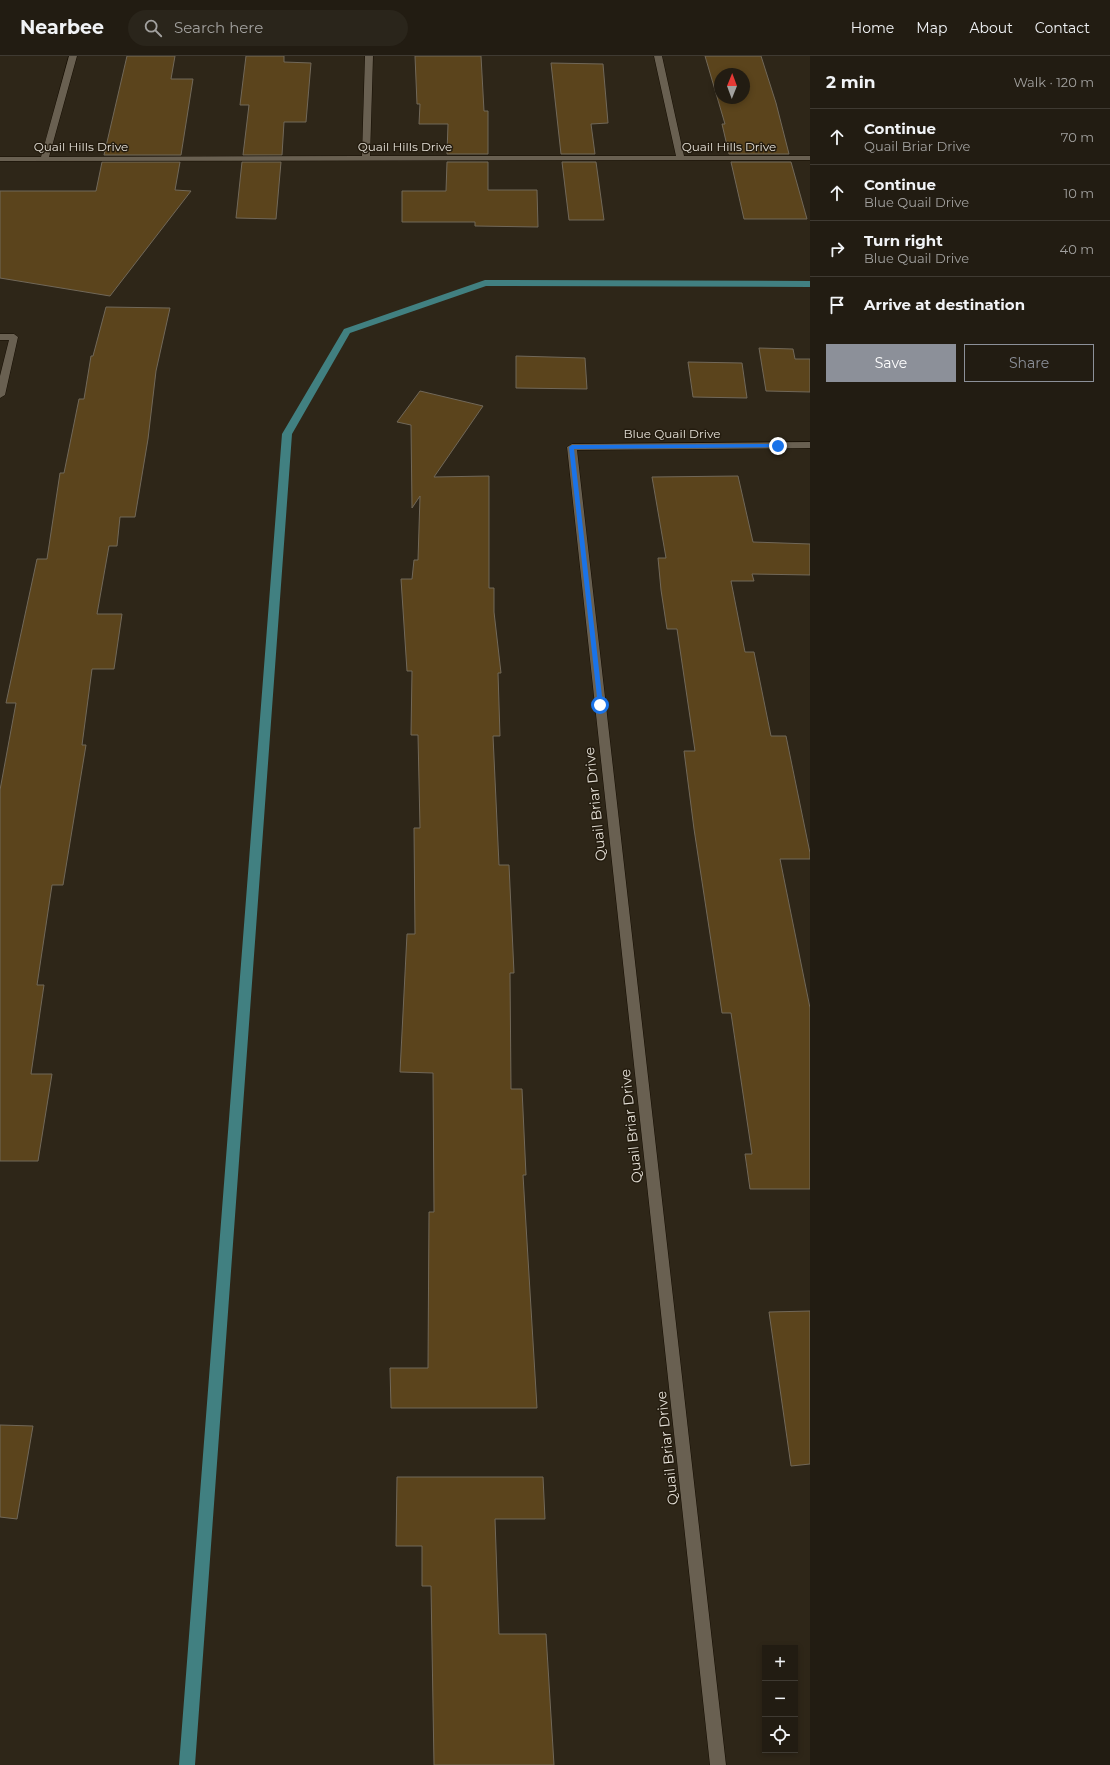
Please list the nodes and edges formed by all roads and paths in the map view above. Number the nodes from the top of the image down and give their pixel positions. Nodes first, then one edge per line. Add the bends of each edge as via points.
1 (73, 56) edge
2 (369, 56) edge
3 (658, 56) edge
4 (44, 158) junction
5 (810, 158) edge
6 (0, 159) edge
7 (366, 159) junction
8 (681, 159) junction
9 (0, 337) edge
10 (0, 395) edge
11 (810, 445) edge
12 (576, 484) joint
13 (718, 1765) edge

1 - 4 street
2 - 7 street
3 - 8 street
4 - 6 street, Quail Hills Drive
4 - 7 street, Quail Hills Drive
5 - 8 street, Quail Hills Drive
7 - 8 street, Quail Hills Drive
9 - 10 street via 14,337
11 - 12 street, Blue Quail Drive via 572,447
12 - 13 street, Quail Briar Drive

